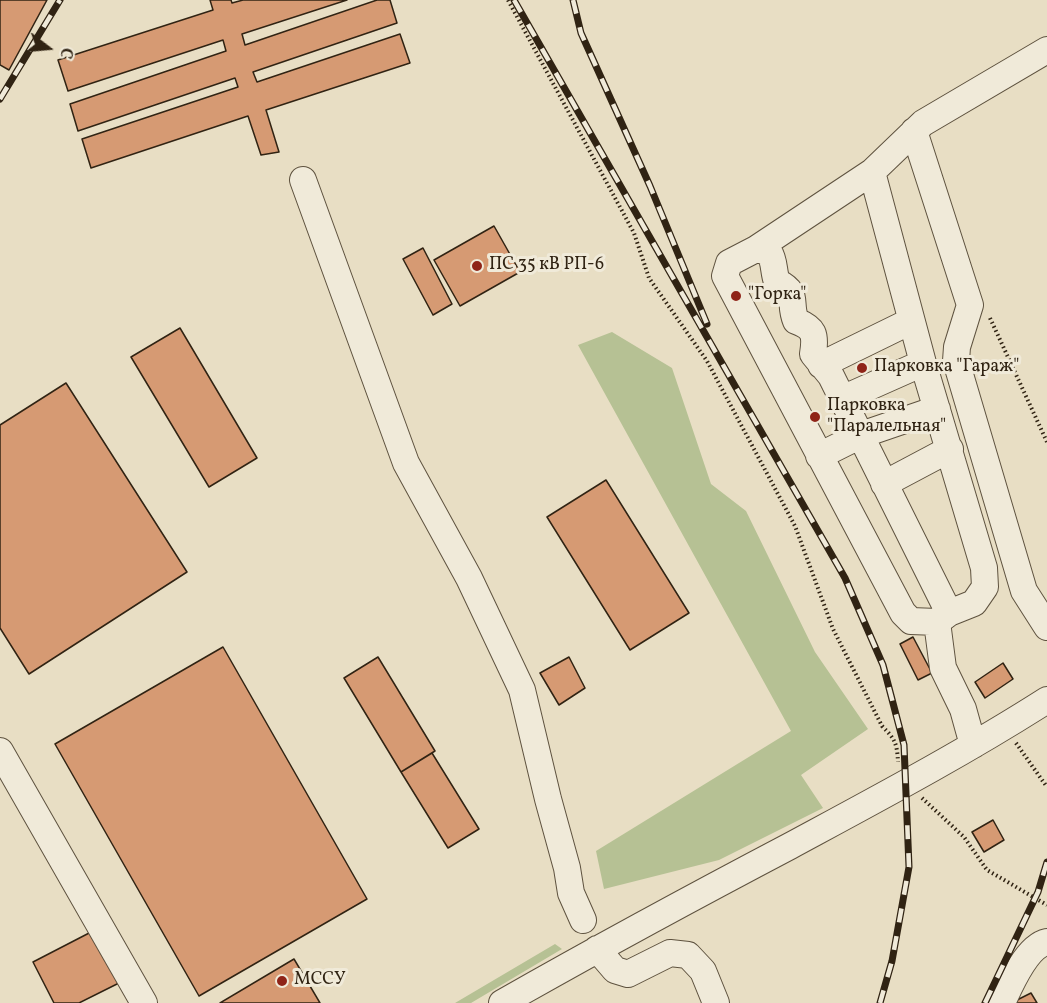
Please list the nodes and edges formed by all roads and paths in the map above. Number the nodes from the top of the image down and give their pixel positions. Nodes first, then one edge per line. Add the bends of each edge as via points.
1 (508, 0) edge
2 (1047, 50) edge
3 (914, 131) junction
4 (872, 172) junction
5 (303, 180) dead end
6 (756, 249) junction
7 (911, 321) junction
8 (923, 363) junction
9 (820, 365) junction
10 (842, 399) junction
11 (937, 409) junction
12 (861, 435) junction
13 (950, 449) junction
14 (819, 456) junction
15 (884, 484) junction
16 (943, 618) junction
17 (1047, 627) edge
18 (1047, 700) edge
19 (973, 745) junction
20 (0, 751) edge
21 (902, 786) junction
22 (1047, 905) edge
23 (583, 920) dead end
24 (1047, 942) edge
25 (597, 949) junction
26 (144, 1003) edge
27 (502, 1003) edge
28 (716, 1003) edge
29 (1002, 1003) edge

1 - 21 path via 633,233 649,278 707,361 795,526 833,629 882,726 894,737
2 - 3 street
3 - 4 street
3 - 17 street via 970,305 956,361 1024,591
4 - 6 street
4 - 7 street
5 - 23 street via 406,463 469,578 522,690 571,893
6 - 9 street via 769,252 774,259 777,282 789,287 796,321 812,331 813,354
6 - 14 street via 729,263 725,276
7 - 8 street
7 - 9 street
8 - 10 street
8 - 11 street
9 - 10 street via 831,376
10 - 12 street
11 - 12 street
11 - 13 street
12 - 14 street
12 - 15 street
13 - 15 street
13 - 16 street via 981,551 985,587 974,603
14 - 16 street via 903,613 911,621
15 - 16 street
16 - 19 street via 943,668 963,709
18 - 19 street
19 - 21 street
20 - 26 street
21 - 22 path via 964,837 987,870
21 - 25 street
24 - 29 street via 1041,943 1018,968
25 - 27 street
25 - 28 street via 615,970 628,974 670,953 688,955 703,970

